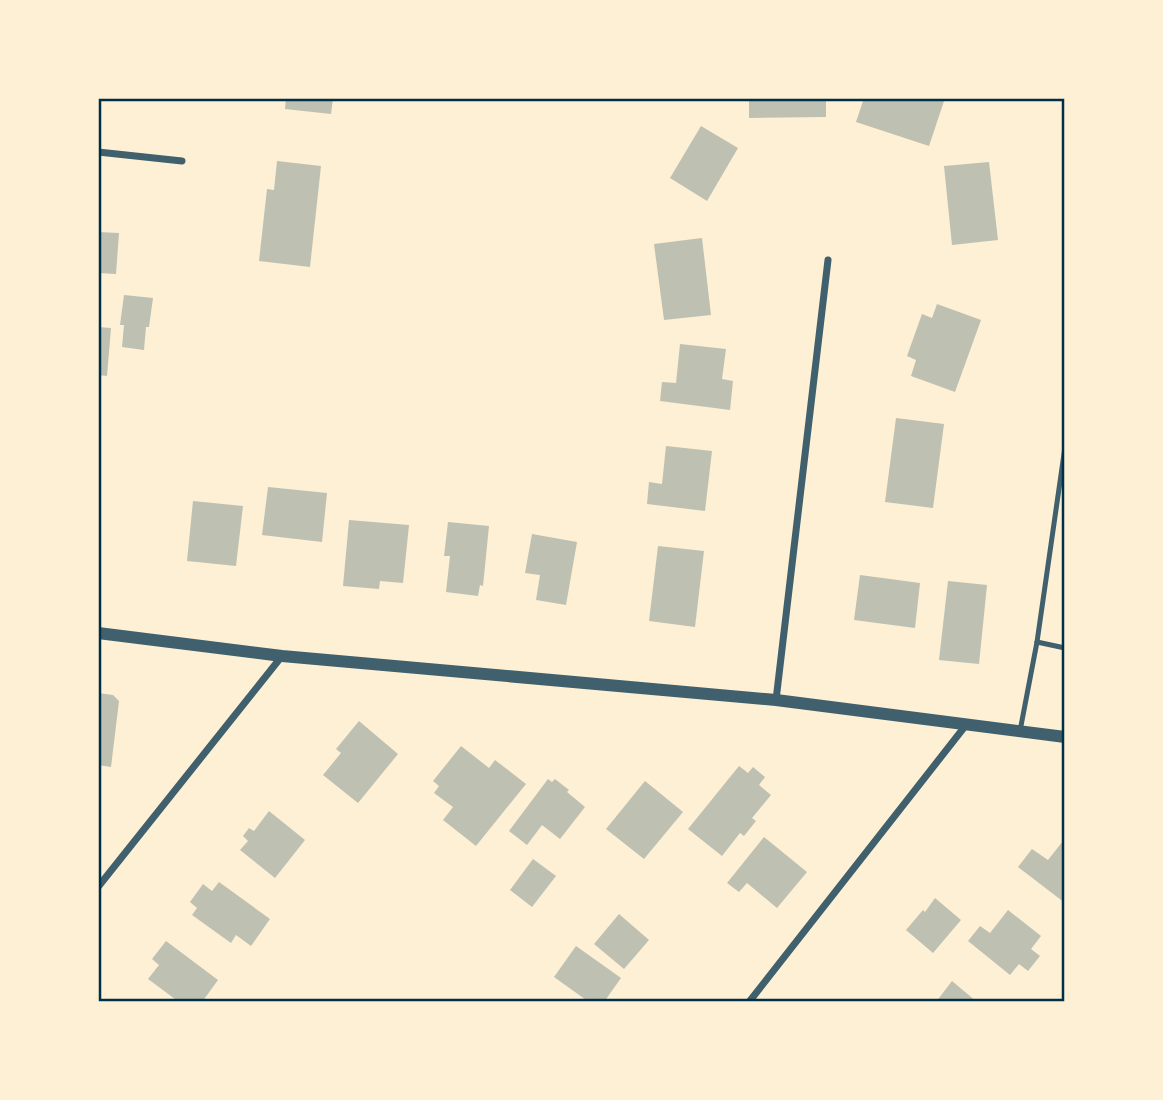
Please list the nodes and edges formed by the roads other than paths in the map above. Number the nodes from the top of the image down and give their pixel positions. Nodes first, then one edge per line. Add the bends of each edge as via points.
1 (98, 152) edge
2 (182, 160) dead end
3 (828, 260) dead end
4 (1065, 447) edge
5 (98, 634) edge
6 (1037, 642) junction
7 (1065, 648) edge
8 (282, 656) junction
9 (776, 700) junction
10 (966, 725) junction
11 (1020, 732) junction
12 (1065, 737) edge
13 (98, 887) edge
14 (749, 1002) edge

1 - 2 street
3 - 9 street
4 - 6 lane
5 - 8 street
6 - 7 lane
6 - 11 lane
8 - 9 street
8 - 13 street
9 - 10 street
10 - 11 street
10 - 14 street
11 - 12 street

